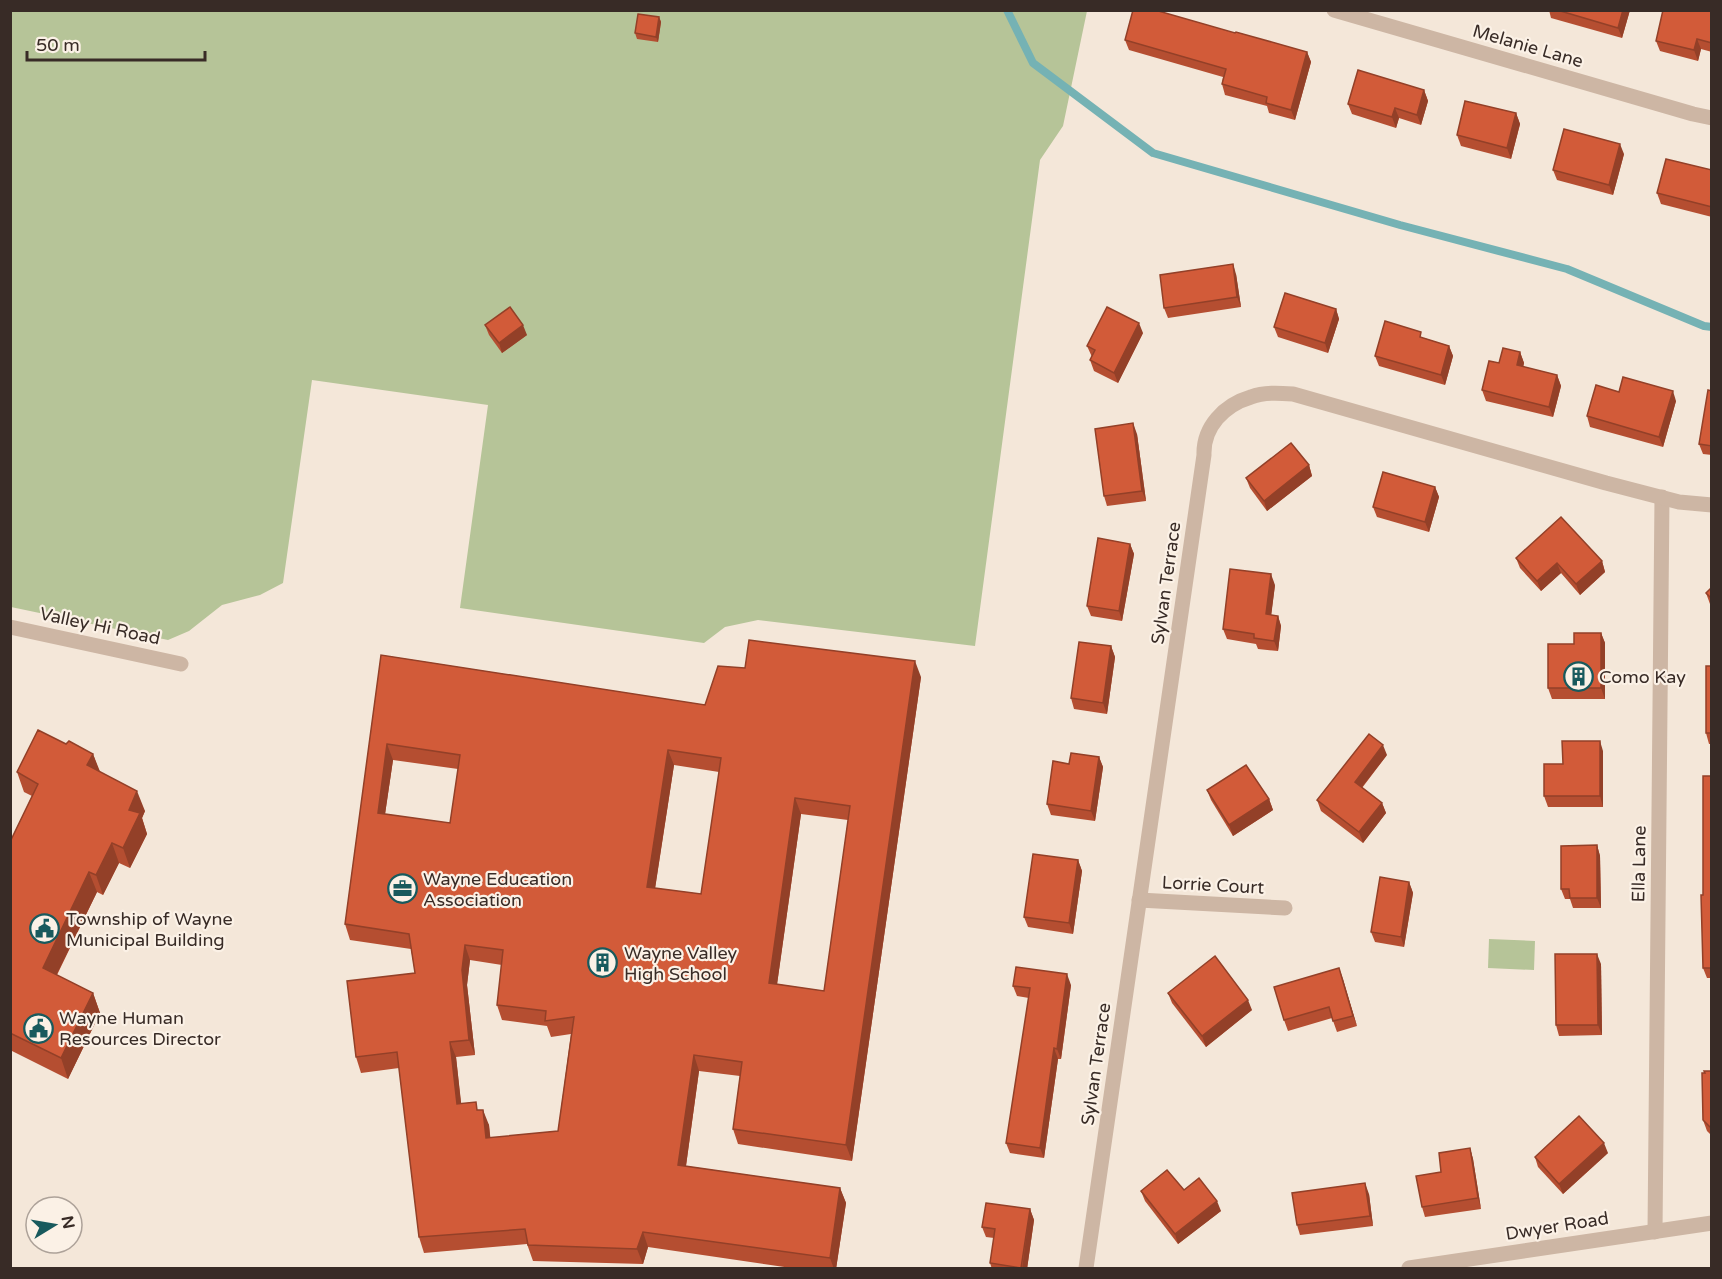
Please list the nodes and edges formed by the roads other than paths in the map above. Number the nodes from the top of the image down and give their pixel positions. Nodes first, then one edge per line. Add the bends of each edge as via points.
1 (1335, 11) edge
2 (1712, 118) edge
3 (1662, 497) junction
4 (1712, 505) edge
5 (10, 627) edge
6 (181, 664) dead end
7 (1139, 900) junction
8 (1285, 908) dead end
9 (1712, 1223) edge
10 (1655, 1232) junction
11 (1086, 1269) edge
12 (1409, 1269) edge

1 - 2 street, Melanie Lane
3 - 4 street, Sylvan Terrace
3 - 7 street, Sylvan Terrace via 1293,394 1251,396 1232,405 1209,428 1204,444
3 - 10 street, Ella Lane
5 - 6 street, Valley Hi Road
7 - 8 street, Lorrie Court
7 - 11 street, Sylvan Terrace
9 - 10 street, Dwyer Road
10 - 12 street, Dwyer Road

